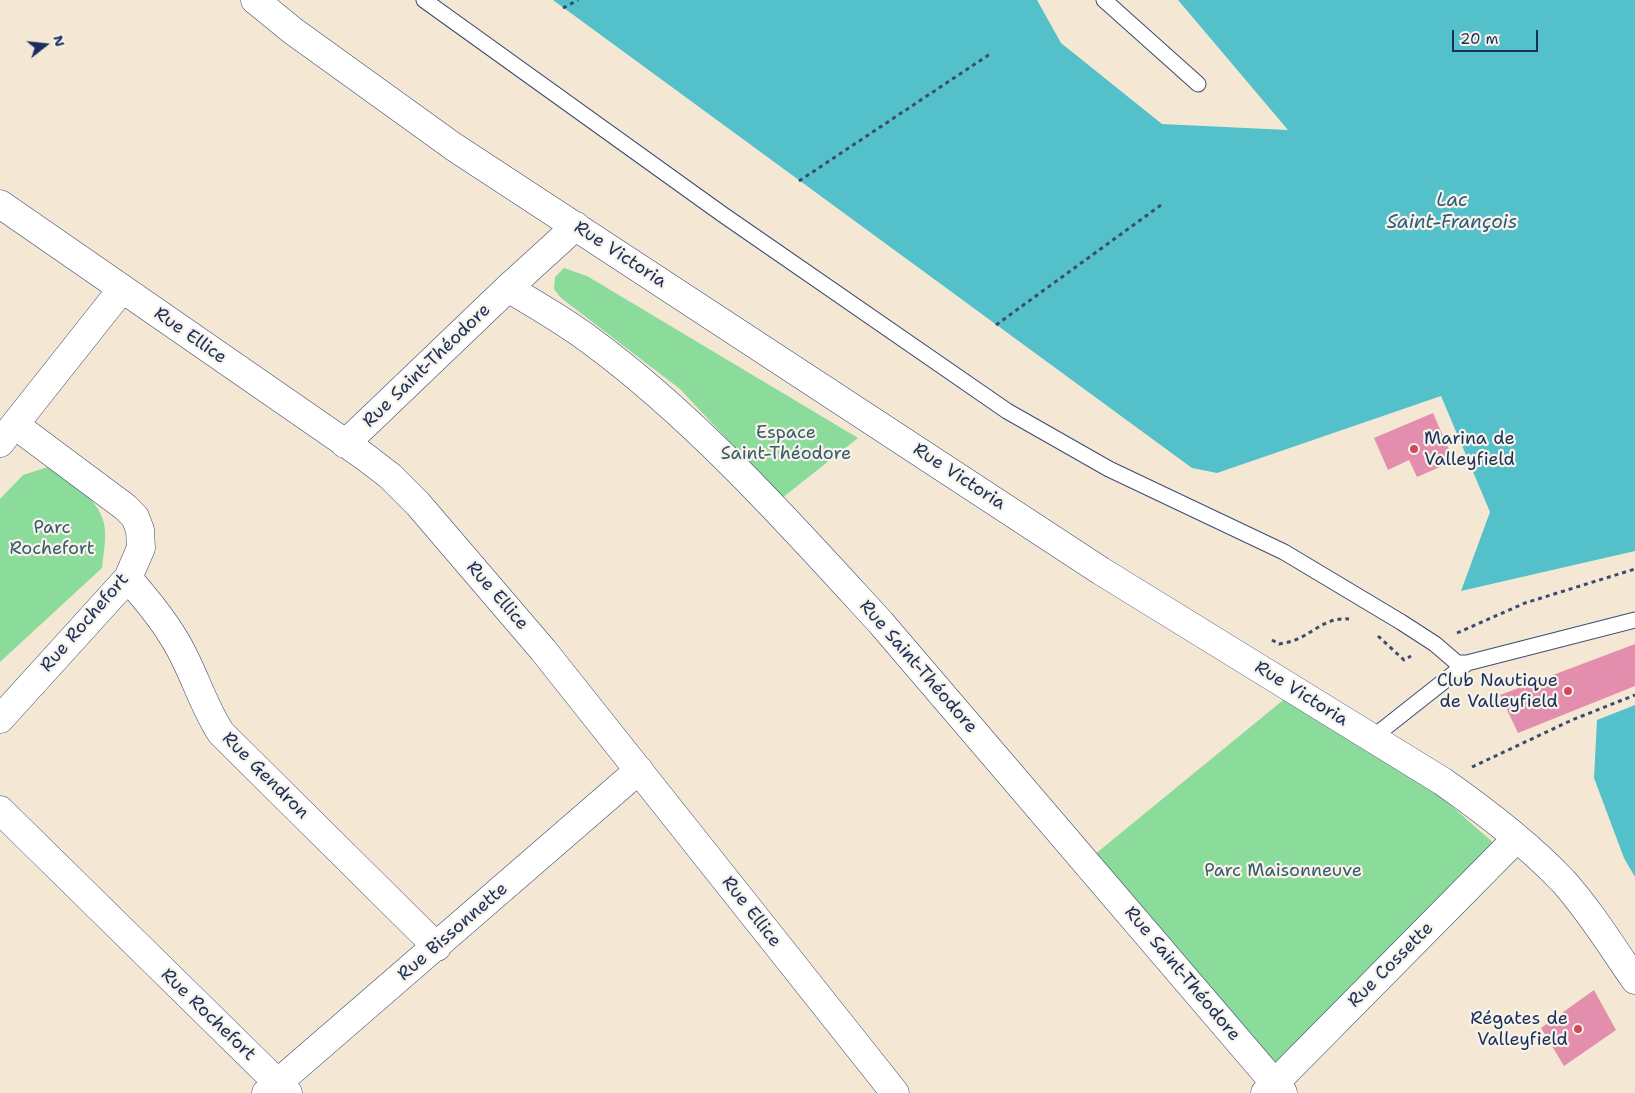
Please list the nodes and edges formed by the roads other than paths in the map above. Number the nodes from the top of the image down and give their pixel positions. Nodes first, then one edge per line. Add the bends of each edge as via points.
1 (255, 0) edge
2 (424, 0) edge
3 (1104, 0) edge
4 (1198, 84) dead end
5 (0, 204) edge
6 (576, 226) junction
7 (508, 288) junction
8 (122, 289) junction
9 (8, 434) edge
10 (346, 444) junction
11 (128, 578) junction
12 (1635, 620) edge
13 (1467, 663) junction
14 (0, 719) edge
15 (1372, 738) junction
16 (639, 770) junction
17 (0, 810) edge
18 (1517, 838) junction
19 (437, 947) junction
20 (1635, 980) edge
21 (277, 1089) edge
22 (1274, 1090) edge
23 (889, 1091) edge

1 - 6 street, Rue Victoria via 454,147
2 - 13 lane via 698,198 1007,411 1109,469 1284,552 1435,644 1456,663
3 - 4 lane
5 - 8 street, Rue Ellice
6 - 7 street, Rue Saint-Théodore
6 - 15 street, Rue Victoria via 1101,571
7 - 10 street, Rue Saint-Théodore
7 - 22 street, Rue Saint-Théodore via 591,340 718,453 780,516 881,623
8 - 9 street, Rue Rochefort
8 - 10 street, Rue Ellice
9 - 11 street, Rue Rochefort via 135,516 141,548
10 - 16 street, Rue Ellice via 390,476 418,504 543,650
11 - 14 street, Rue Rochefort
11 - 19 street, Rue Gendron via 176,640 209,715 221,733
12 - 13 lane
13 - 15 lane
15 - 18 street, Rue Victoria via 1442,781
16 - 19 street, Rue Bissonnette
16 - 23 street, Rue Ellice
17 - 21 street, Rue Rochefort
18 - 20 street, Rue Victoria via 1564,882
18 - 22 street, Rue Cossette
19 - 21 street, Rue Bissonnette

